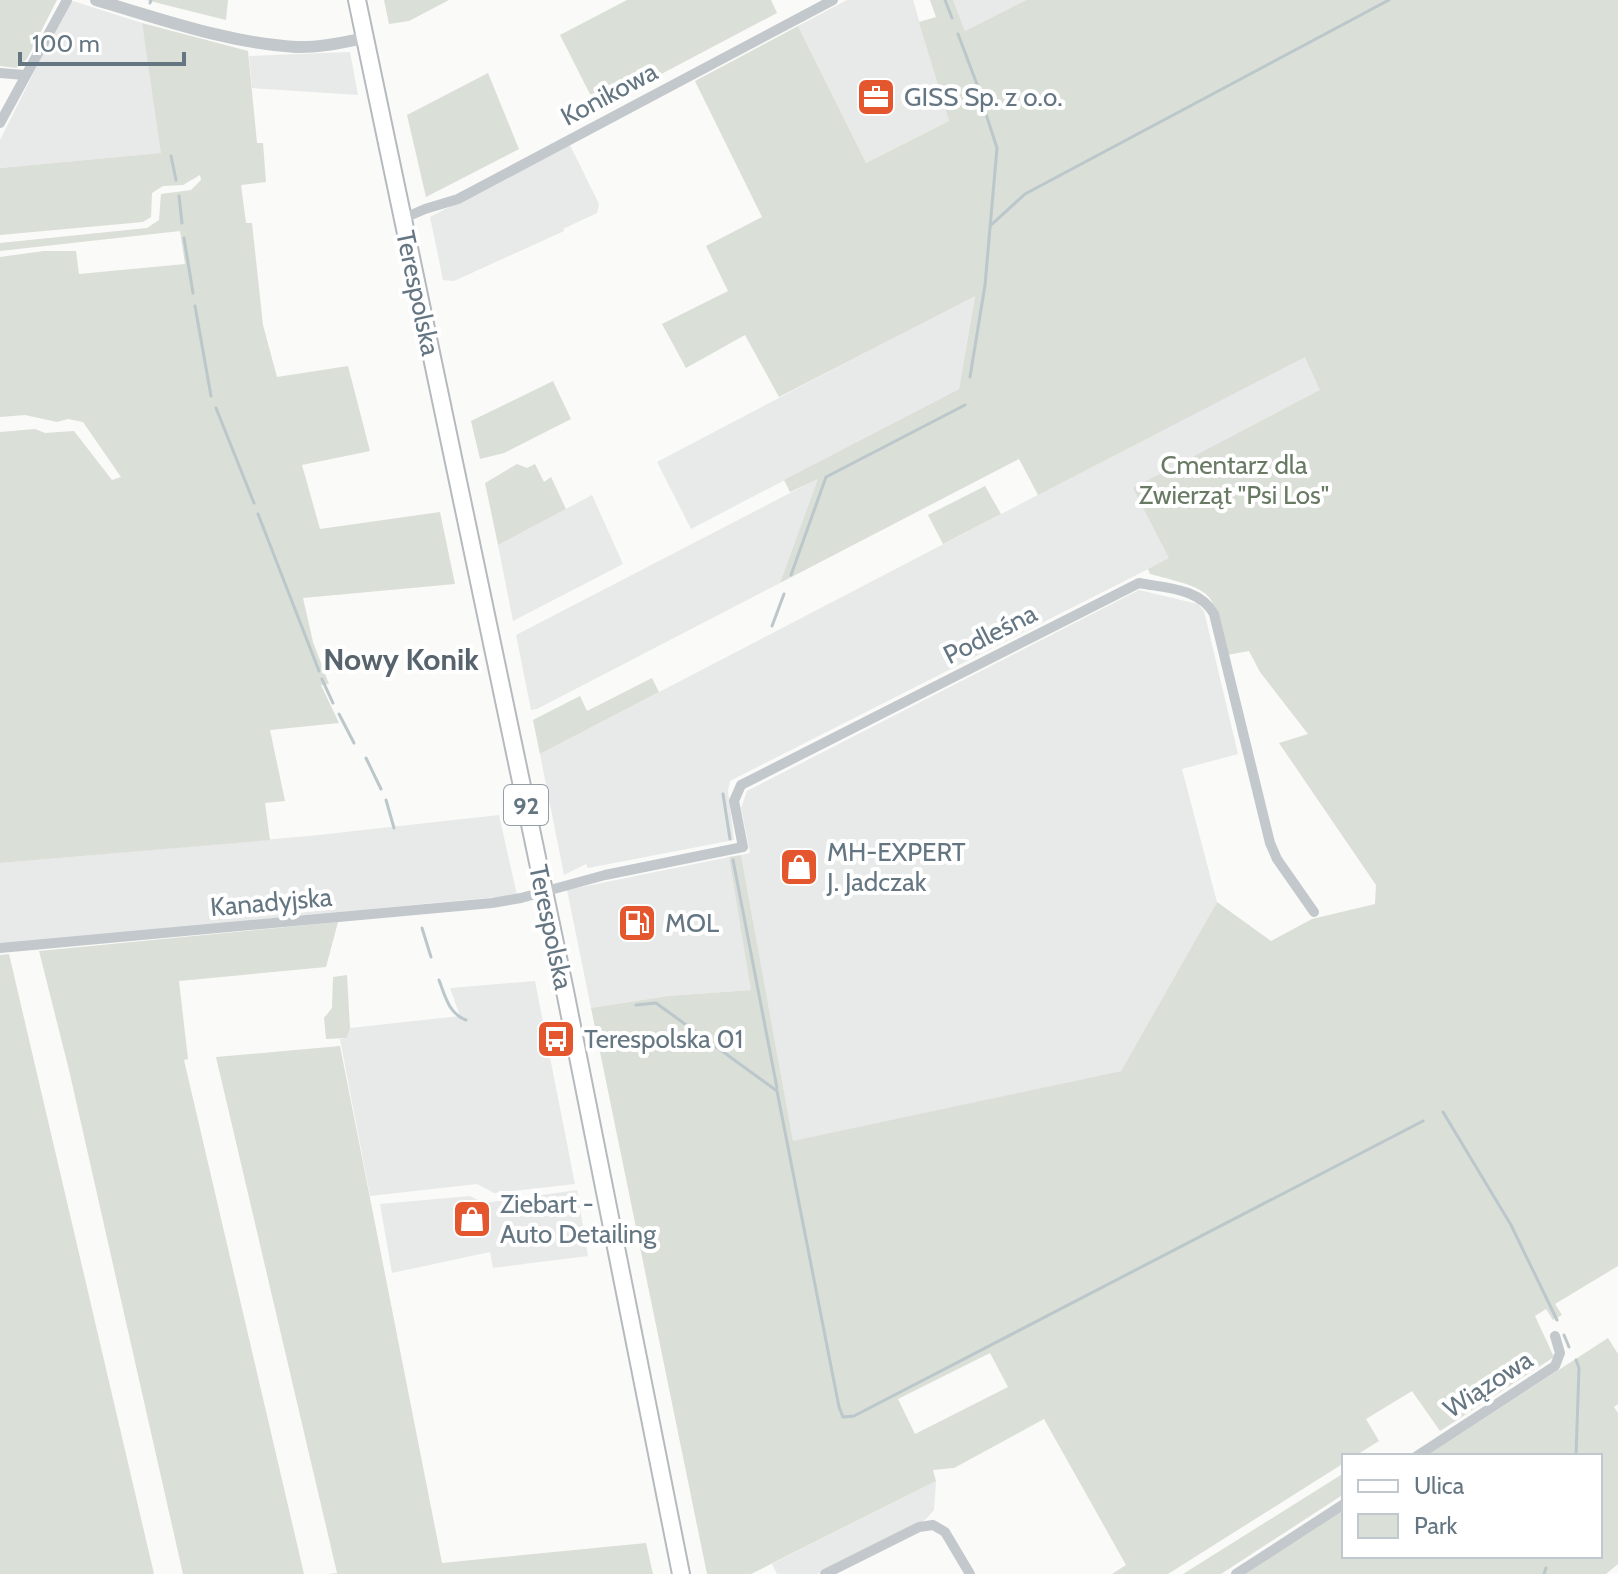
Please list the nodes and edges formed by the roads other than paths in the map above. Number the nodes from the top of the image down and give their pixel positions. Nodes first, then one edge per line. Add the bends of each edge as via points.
1 (67, 0) edge
2 (96, 0) edge
3 (357, 0) edge
4 (833, 0) edge
5 (364, 38) junction
6 (0, 73) edge
7 (24, 75) junction
8 (0, 123) edge
9 (402, 219) junction
10 (544, 892) junction
11 (1314, 912) dead end
12 (0, 948) edge
13 (1555, 1336) dead end
14 (1420, 1454) edge
15 (1342, 1505) edge
16 (681, 1574) edge
17 (825, 1574) edge
18 (970, 1574) edge
19 (1236, 1574) edge

1 - 7 street
2 - 5 street via 179,25 272,44 299,47
3 - 5 main road, Terespolska / 92
4 - 9 street, Konikowa via 458,199
5 - 9 main road, Terespolska / 92
6 - 7 street
7 - 8 street
9 - 10 main road, Terespolska / 92
10 - 11 street, Podleśna via 743,847 734,801 741,785 1139,583 1188,592 1214,614 1270,843
10 - 12 street, Kanadyjska via 477,905
10 - 16 main road, Terespolska / 92
13 - 14 street, Wiązowa via 1560,1353 1555,1366
15 - 19 street
17 - 18 street via 933,1525 945,1532

